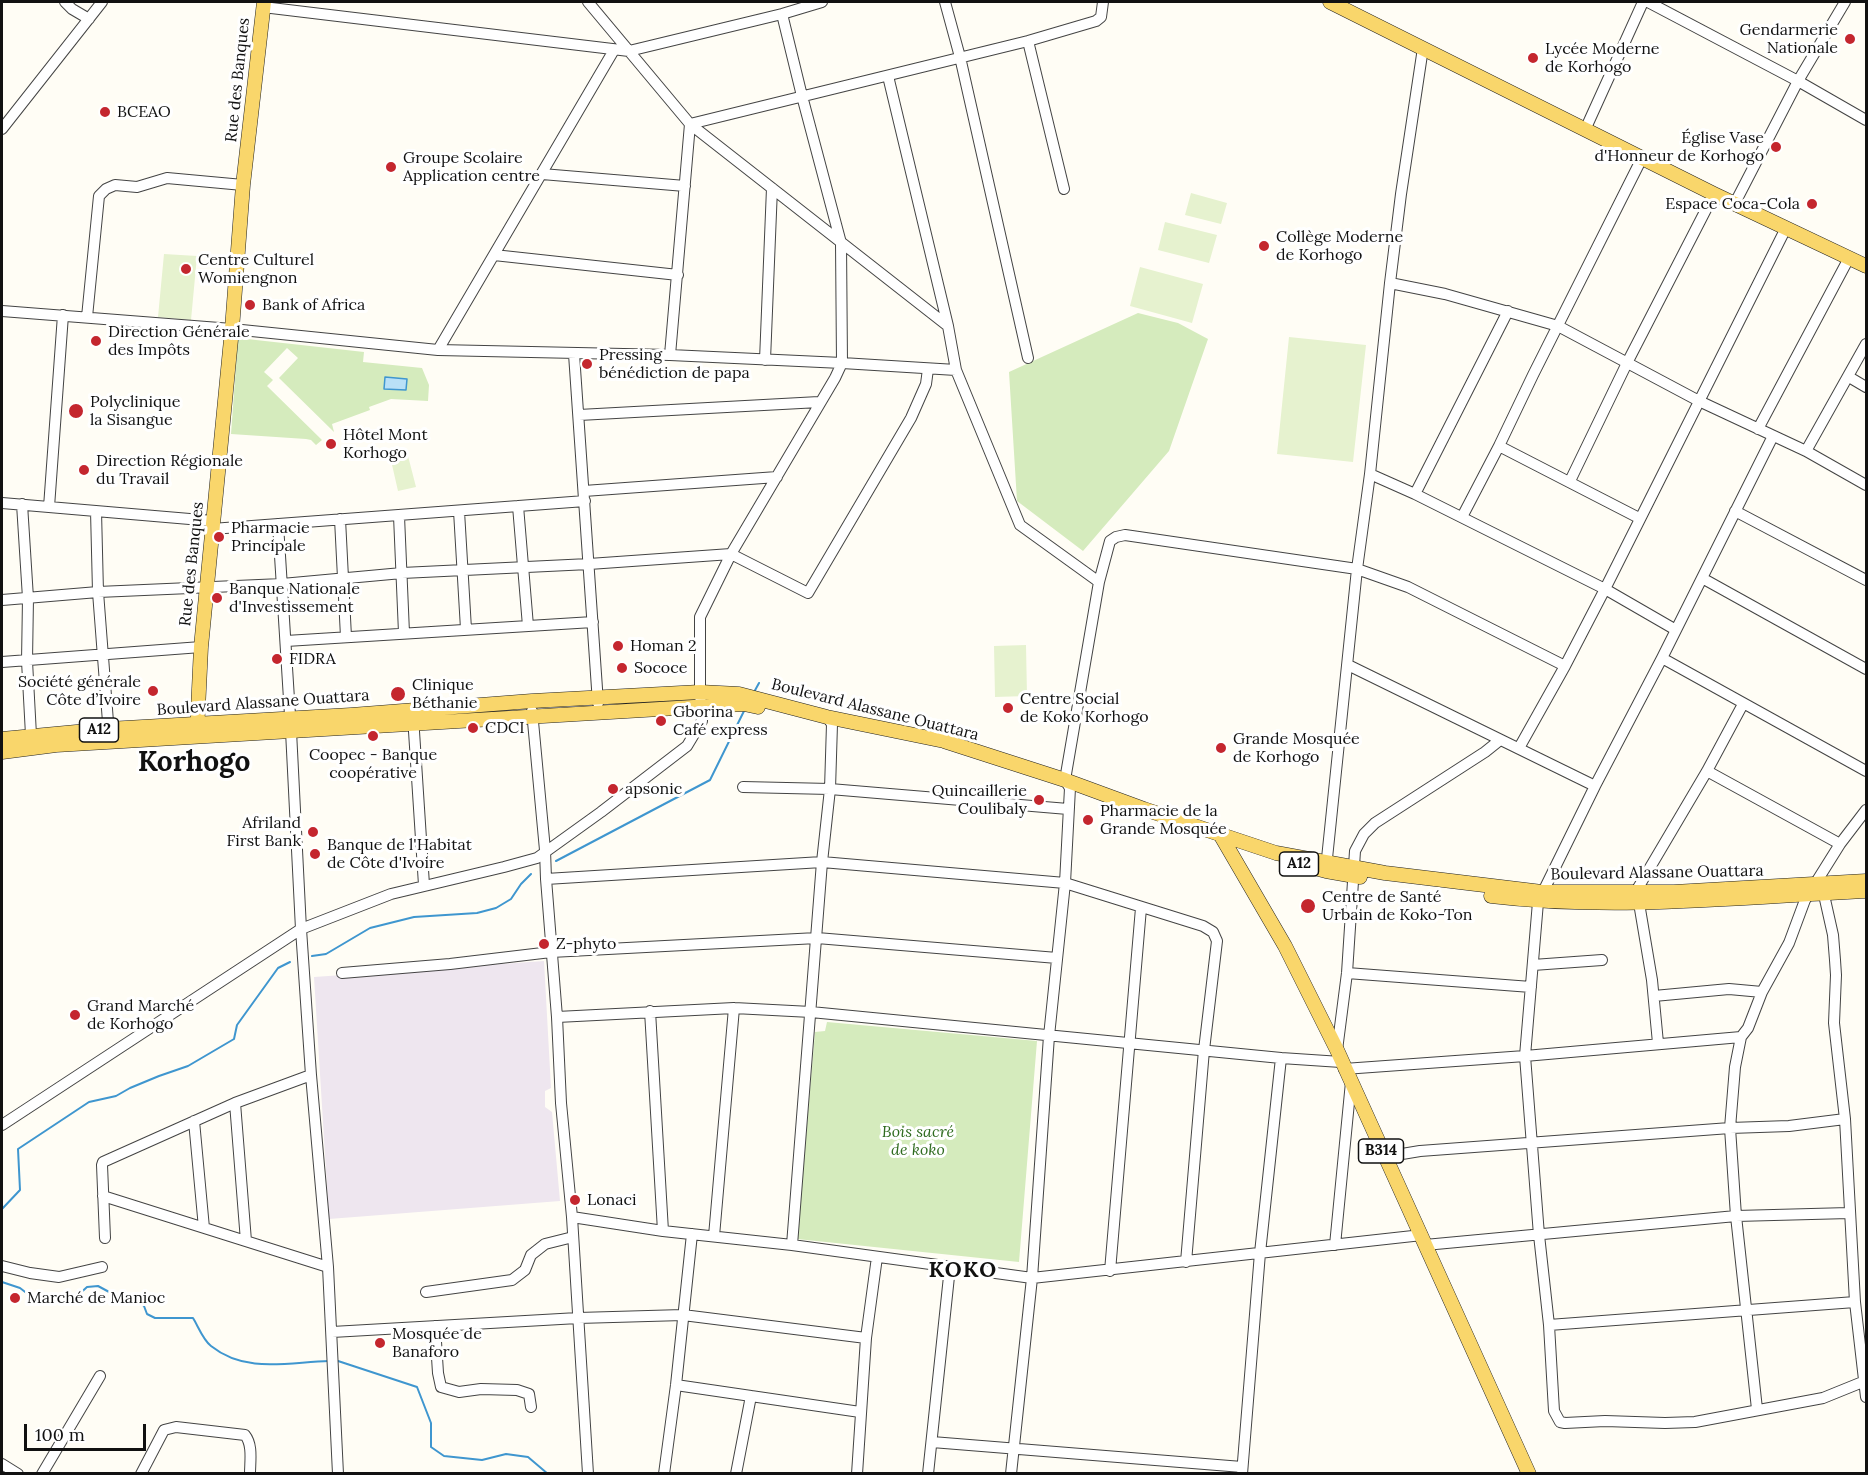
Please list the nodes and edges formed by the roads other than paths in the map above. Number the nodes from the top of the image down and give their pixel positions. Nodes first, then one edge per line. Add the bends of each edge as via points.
1 (65, 2) edge
2 (102, 2) edge
3 (588, 2) edge
4 (818, 2) edge
5 (945, 2) edge
6 (1103, 2) edge
7 (1330, 2) edge
8 (1643, 2) edge
9 (1648, 2) edge
10 (1845, 2) edge
11 (263, 4) edge
12 (782, 14) junction
13 (89, 19) junction
14 (1028, 41) junction
15 (1423, 48) junction
16 (614, 50) junction
17 (629, 51) junction
18 (960, 57) junction
19 (888, 76) junction
20 (1798, 81) junction
21 (802, 96) junction
22 (1866, 120) edge
23 (690, 123) junction
24 (2, 129) edge
25 (1585, 130) junction
26 (1642, 158) junction
27 (542, 174) junction
28 (243, 185) junction
29 (686, 186) junction
30 (772, 188) junction
31 (1064, 189) dead end
32 (1714, 194) junction
33 (1735, 203) junction
34 (1786, 228) junction
35 (841, 243) junction
36 (494, 255) junction
37 (1849, 258) junction
38 (1866, 266) edge
39 (678, 275) junction
40 (1390, 283) junction
41 (2, 311) edge
42 (1508, 311) junction
43 (63, 315) junction
44 (87, 317) junction
45 (948, 326) junction
46 (1558, 326) junction
47 (232, 329) junction
48 (1866, 344) edge
49 (438, 350) junction
50 (574, 354) junction
51 (670, 355) junction
52 (1028, 358) dead end
53 (765, 360) junction
54 (842, 363) junction
55 (1627, 363) junction
56 (928, 369) junction
57 (956, 370) junction
58 (1849, 377) junction
59 (1866, 387) edge
60 (1699, 401) junction
61 (819, 402) junction
62 (579, 415) junction
63 (1758, 429) junction
64 (1773, 436) junction
65 (1500, 446) junction
66 (1806, 451) junction
67 (1370, 474) junction
68 (777, 477) junction
69 (1570, 481) junction
70 (1866, 485) edge
71 (1415, 494) junction
72 (584, 496) junction
73 (2, 503) edge
74 (22, 504) junction
75 (518, 506) junction
76 (49, 507) junction
77 (96, 511) junction
78 (459, 511) junction
79 (1735, 511) junction
80 (399, 516) junction
81 (1462, 517) junction
82 (1640, 518) junction
83 (340, 519) junction
84 (278, 524) junction
85 (212, 525) junction
86 (731, 554) junction
87 (589, 564) junction
88 (524, 567) junction
89 (463, 569) junction
90 (1357, 569) junction
91 (402, 573) junction
92 (1702, 578) junction
93 (342, 579) junction
94 (1866, 580) edge
95 (1099, 582) junction
96 (282, 584) junction
97 (206, 586) junction
98 (1605, 589) junction
99 (98, 592) junction
100 (28, 598) junction
101 (2, 600) edge
102 (593, 622) junction
103 (528, 626) junction
104 (466, 629) junction
105 (1676, 630) junction
106 (404, 633) junction
107 (346, 637) junction
108 (286, 641) junction
109 (201, 647) junction
110 (102, 654) junction
111 (1662, 658) junction
112 (27, 661) junction
113 (2, 662) edge
114 (1348, 665) junction
115 (1565, 666) junction
116 (1866, 669) edge
117 (598, 697) junction
118 (701, 699) junction
119 (532, 701) junction
120 (754, 702) junction
121 (1743, 704) junction
122 (599, 712) junction
123 (533, 716) junction
124 (412, 717) junction
125 (830, 721) junction
126 (291, 725) junction
127 (197, 731) junction
128 (109, 736) junction
129 (2, 739) edge
130 (39, 739) junction
131 (1500, 740) junction
132 (1519, 748) junction
133 (2, 752) edge
134 (1707, 771) junction
135 (1866, 771) edge
136 (1067, 784) junction
137 (1595, 786) junction
138 (743, 787) dead end
139 (830, 789) junction
140 (1068, 810) junction
141 (1866, 810) edge
142 (1223, 842) junction
143 (1840, 844) junction
144 (545, 850) junction
145 (822, 862) junction
146 (1327, 866) junction
147 (1354, 872) junction
148 (546, 879) junction
149 (1866, 881) edge
150 (1065, 883) junction
151 (424, 885) junction
152 (1817, 886) junction
153 (1866, 891) edge
154 (1540, 897) junction
155 (1637, 898) junction
156 (1141, 908) junction
157 (301, 929) junction
158 (817, 938) junction
159 (551, 952) junction
160 (1057, 958) junction
161 (1602, 960) dead end
162 (1533, 965) junction
163 (342, 973) dead end
164 (1347, 973) junction
165 (1531, 987) junction
166 (1762, 992) junction
167 (1653, 996) junction
168 (734, 1008) junction
169 (650, 1011) junction
170 (811, 1012) junction
171 (557, 1017) junction
172 (1049, 1036) junction
173 (1741, 1037) junction
174 (1131, 1043) junction
175 (1658, 1043) junction
176 (1204, 1050) junction
177 (1525, 1056) junction
178 (1281, 1058) junction
179 (1340, 1060) junction
180 (312, 1076) junction
181 (1351, 1082) junction
182 (235, 1102) junction
183 (1845, 1119) junction
184 (194, 1121) junction
185 (2, 1125) edge
186 (1730, 1128) junction
187 (1532, 1143) junction
188 (1384, 1157) junction
189 (103, 1196) junction
190 (1849, 1213) junction
191 (572, 1216) junction
192 (1736, 1216) junction
193 (204, 1228) junction
194 (663, 1231) junction
195 (692, 1234) junction
196 (1539, 1235) junction
197 (714, 1236) junction
198 (573, 1237) junction
199 (105, 1238) dead end
200 (1423, 1240) junction
201 (246, 1241) junction
202 (792, 1245) junction
203 (1335, 1245) junction
204 (1260, 1253) junction
205 (877, 1257) junction
206 (1186, 1262) junction
207 (2, 1266) edge
208 (328, 1266) junction
209 (102, 1267) dead end
210 (950, 1267) junction
211 (1110, 1271) junction
212 (1032, 1278) junction
213 (426, 1292) dead end
214 (1855, 1302) junction
215 (1748, 1310) junction
216 (683, 1315) junction
217 (578, 1318) junction
218 (1549, 1325) junction
219 (435, 1326) junction
220 (332, 1332) junction
221 (866, 1338) junction
222 (100, 1376) dead end
223 (1865, 1381) edge
224 (675, 1385) junction
225 (752, 1396) junction
226 (1866, 1397) edge
227 (531, 1407) dead end
228 (1757, 1409) junction
229 (860, 1412) junction
230 (932, 1442) junction
231 (1014, 1449) junction
232 (2, 1464) edge
233 (1242, 1470) edge
234 (18, 1473) edge
235 (42, 1473) edge
236 (141, 1473) edge
237 (250, 1473) edge
238 (338, 1473) edge
239 (588, 1473) edge
240 (664, 1473) edge
241 (736, 1473) edge
242 (857, 1473) edge
243 (928, 1473) edge
244 (1011, 1473) edge
245 (1529, 1473) edge

1 - 13 street
2 - 13 street
3 - 17 street
4 - 12 street
5 - 18 street
6 - 14 street via 1101,17 1096,21
7 - 15 main road
8 - 25 street
9 - 20 street
10 - 20 street
11 - 16 street
11 - 28 main road, Rue des Banques
12 - 17 street
12 - 21 street
13 - 24 street
14 - 18 street
14 - 31 street
15 - 25 main road
15 - 40 street
16 - 17 street
16 - 27 street
17 - 23 street
18 - 19 street
18 - 52 street
19 - 21 street
19 - 45 street
20 - 22 street
20 - 33 street
21 - 23 street
21 - 35 street
23 - 29 street
23 - 30 street
25 - 26 main road
26 - 32 main road
26 - 46 street
27 - 29 street
27 - 36 street
28 - 44 street via 167,178 137,187 115,185 106,189 99,196
28 - 47 main road, Rue des Banques
29 - 39 street
30 - 35 street
30 - 53 street
32 - 33 main road
32 - 55 street
33 - 34 main road
34 - 37 main road
34 - 60 street
35 - 45 street
35 - 54 street
36 - 39 street
36 - 49 street
37 - 38 main road
37 - 63 street
39 - 51 street
40 - 42 street
40 - 67 street
41 - 43 street
42 - 46 street
42 - 71 street
43 - 44 street
43 - 76 street
44 - 47 street
45 - 57 street
46 - 55 street
46 - 65 street
47 - 49 street
47 - 85 main road, Rue des Banques
48 - 58 street
49 - 50 street
50 - 51 street
50 - 62 street
51 - 53 street
53 - 54 street
54 - 56 street
54 - 61 street
55 - 60 street
55 - 69 street
56 - 57 street
56 - 86 street via 926,384 910,418 808,593
57 - 95 street via 1020,525
58 - 59 street
58 - 66 street
60 - 63 street
60 - 82 street
61 - 62 street
61 - 68 street
62 - 72 street
63 - 64 street
64 - 66 street
64 - 79 street
65 - 69 street
65 - 81 street
66 - 70 street
67 - 71 street
67 - 90 street
68 - 72 street
68 - 86 street
69 - 82 street
71 - 81 street
72 - 75 street
72 - 87 street
73 - 74 street
74 - 76 street
74 - 100 street
75 - 78 street
75 - 88 street
76 - 77 street
77 - 85 street
77 - 99 street
78 - 80 street
78 - 89 street
79 - 92 street
79 - 94 street
80 - 83 street
80 - 91 street
81 - 98 street
82 - 98 street
83 - 84 street
83 - 93 street
84 - 85 street
84 - 96 street
85 - 97 main road, Rue des Banques
86 - 87 street
86 - 118 street via 700,616
87 - 88 street
87 - 102 street
88 - 89 street
88 - 103 street
89 - 91 street
89 - 104 street
90 - 95 street via 1125,535 1110,541
90 - 114 street
90 - 115 street via 1408,587
91 - 93 street
91 - 106 street
92 - 105 street
92 - 116 street
93 - 96 street
93 - 107 street
95 - 136 street
96 - 97 street
96 - 108 street
97 - 99 street
97 - 109 main road, Rue des Banques
98 - 105 street
98 - 115 street
99 - 100 street
99 - 110 street
100 - 101 street
100 - 112 street
102 - 103 street
102 - 117 street
103 - 104 street
104 - 106 street
105 - 111 street
106 - 107 street
107 - 108 street
108 - 126 street
109 - 110 street
109 - 127 main road, Rue des Banques
110 - 112 street
110 - 128 street
111 - 121 street
111 - 137 street
112 - 113 street
112 - 130 street
114 - 131 street
114 - 146 street
115 - 132 street
117 - 118 main road, Boulevard Alassane Ouattara / A12
117 - 119 main road, Boulevard Alassane Ouattara / A12
117 - 122 street
118 - 120 main road, Boulevard Alassane Ouattara / A12
118 - 120 main road, Boulevard Alassane Ouattara / A12 via 739,694
118 - 122 main road, Boulevard Alassane Ouattara / A12
118 - 144 street via 702,721 687,746
119 - 123 street
119 - 124 main road, Boulevard Alassane Ouattara / A12
120 - 125 main road, Boulevard Alassane Ouattara / A12
121 - 134 street
121 - 135 street
122 - 123 main road, Boulevard Alassane Ouattara / A12
123 - 124 main road, Boulevard Alassane Ouattara / A12
123 - 144 street
124 - 126 main road, Boulevard Alassane Ouattara / A12
124 - 151 street
125 - 136 main road, Boulevard Alassane Ouattara / A12 via 852,730 969,754
125 - 139 street
126 - 127 main road, Boulevard Alassane Ouattara / A12
126 - 157 street
127 - 128 main road, Boulevard Alassane Ouattara / A12
128 - 130 main road, Boulevard Alassane Ouattara / A12
129 - 130 main road, Boulevard Alassane Ouattara / A12
130 - 133 main road, Boulevard Alassane Ouattara / A12
131 - 132 street
131 - 147 street via 1375,823 1355,851
132 - 137 street
134 - 143 street
134 - 155 street
136 - 140 street
136 - 142 main road, Boulevard Alassane Ouattara / A12
137 - 154 street
138 - 139 street
139 - 140 street
139 - 145 street
140 - 150 street
141 - 143 street
142 - 146 main road, Boulevard Alassane Ouattara / A12
142 - 179 main road, B314 via 1285,946
143 - 152 street
144 - 148 street
144 - 151 street via 537,858
145 - 148 street
145 - 150 street
145 - 158 street
146 - 147 main road, Boulevard Alassane Ouattara / A12
147 - 154 main road, Boulevard Alassane Ouattara / A12
147 - 164 street
148 - 159 street
149 - 152 main road, Boulevard Alassane Ouattara / A12
150 - 156 street
150 - 160 street
151 - 157 street
152 - 153 main road, Boulevard Alassane Ouattara / A12
152 - 155 main road, Boulevard Alassane Ouattara / A12
152 - 166 street
152 - 183 street via 1833,935 1834,1023
154 - 155 main road, Boulevard Alassane Ouattara / A12
154 - 162 street
155 - 167 street
156 - 174 street
156 - 176 street via 1214,932 1217,940
157 - 180 street
157 - 185 street
158 - 159 street
158 - 160 street
158 - 170 street
159 - 163 street
159 - 171 street
160 - 172 street
161 - 162 street
162 - 165 street
164 - 165 street
164 - 179 street
165 - 177 street
166 - 167 street via 1729,989
166 - 173 street
167 - 175 street
168 - 169 street
168 - 170 street
168 - 197 street
169 - 171 street
169 - 194 street
170 - 172 street
170 - 202 street
171 - 191 street
172 - 174 street
172 - 212 street
173 - 175 street
173 - 186 street
174 - 176 street
174 - 211 street
175 - 177 street
176 - 178 street
176 - 206 street
177 - 179 street
177 - 187 street
178 - 179 street
178 - 204 street
179 - 181 main road, B314
180 - 182 street
180 - 208 street
181 - 188 main road, B314
181 - 203 street
182 - 184 street
182 - 201 street
183 - 186 street
183 - 190 street
184 - 189 street via 103,1162
184 - 193 street
186 - 187 street
186 - 192 street
187 - 188 street
187 - 196 street
188 - 200 main road, B314
189 - 193 street
189 - 199 street
190 - 192 street
190 - 214 street
191 - 194 street
191 - 198 street
192 - 196 street
192 - 215 street
193 - 201 street
194 - 195 street
195 - 197 street
195 - 216 street
196 - 200 street
196 - 218 street
197 - 202 street
198 - 213 street via 545,1244 512,1280
198 - 217 street
200 - 203 street
200 - 245 main road, B314
201 - 208 street
202 - 205 street
203 - 204 street
204 - 206 street
204 - 233 street
205 - 210 street
205 - 221 street
206 - 211 street
207 - 209 street via 59,1277
208 - 220 street
210 - 212 street
210 - 230 street
211 - 212 street
212 - 231 street
214 - 215 street
214 - 223 street
215 - 218 street
215 - 228 street
216 - 217 street
216 - 221 street
216 - 224 street
217 - 219 street
217 - 239 street
218 - 228 street via 1554,1411 1560,1422 1695,1422
219 - 220 street
219 - 227 street via 441,1387 459,1392 517,1390 530,1394
220 - 238 street
221 - 229 street
222 - 235 street
223 - 226 street
223 - 228 street via 1823,1398
224 - 225 street
224 - 240 street
225 - 229 street
225 - 241 street
229 - 242 street
230 - 231 street
230 - 243 street
231 - 233 street
231 - 244 street
232 - 234 street
236 - 237 street via 164,1430 176,1426 244,1435 248,1438

